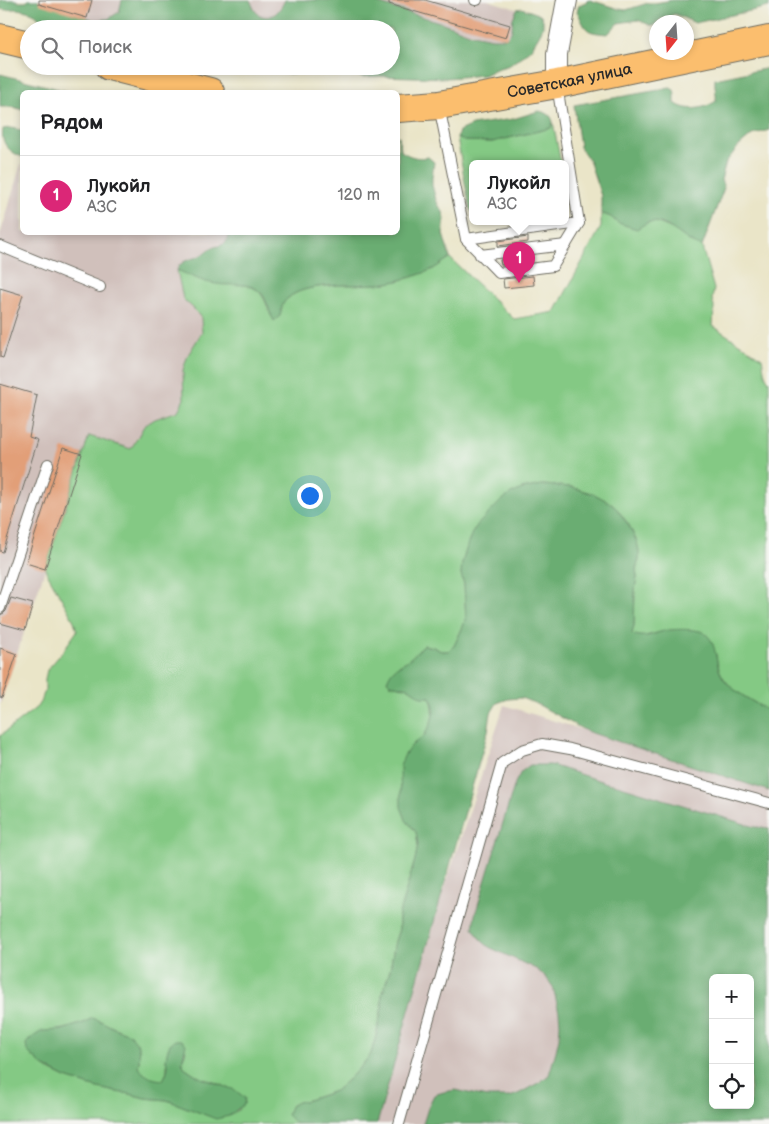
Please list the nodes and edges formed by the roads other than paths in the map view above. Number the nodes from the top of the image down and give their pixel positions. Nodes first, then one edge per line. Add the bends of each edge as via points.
1 (567, 0) edge
2 (0, 38) edge
3 (769, 40) edge
4 (20, 44) edge
5 (144, 75) edge
6 (557, 84) junction
7 (202, 90) edge
8 (439, 105) junction
9 (400, 108) edge
10 (579, 223) junction
11 (569, 224) edge
12 (565, 225) edge
13 (466, 239) junction
14 (566, 245) junction
15 (0, 246) edge
16 (480, 255) junction
17 (100, 287) dead end
18 (48, 464) dead end
19 (0, 608) edge
20 (769, 803) edge
21 (400, 1124) edge

1 - 6 street via 557,54
2 - 4 main road
3 - 6 main road, Советская улица
5 - 7 main road
6 - 8 main road, Советская улица
6 - 10 lane
8 - 9 main road, Советская улица
8 - 13 lane
10 - 11 lane
10 - 14 lane
12 - 13 lane
13 - 16 lane
14 - 16 lane
14 - 16 lane via 553,266 498,273
15 - 17 lane
18 - 19 lane
20 - 21 lane via 542,744 522,750 502,763

